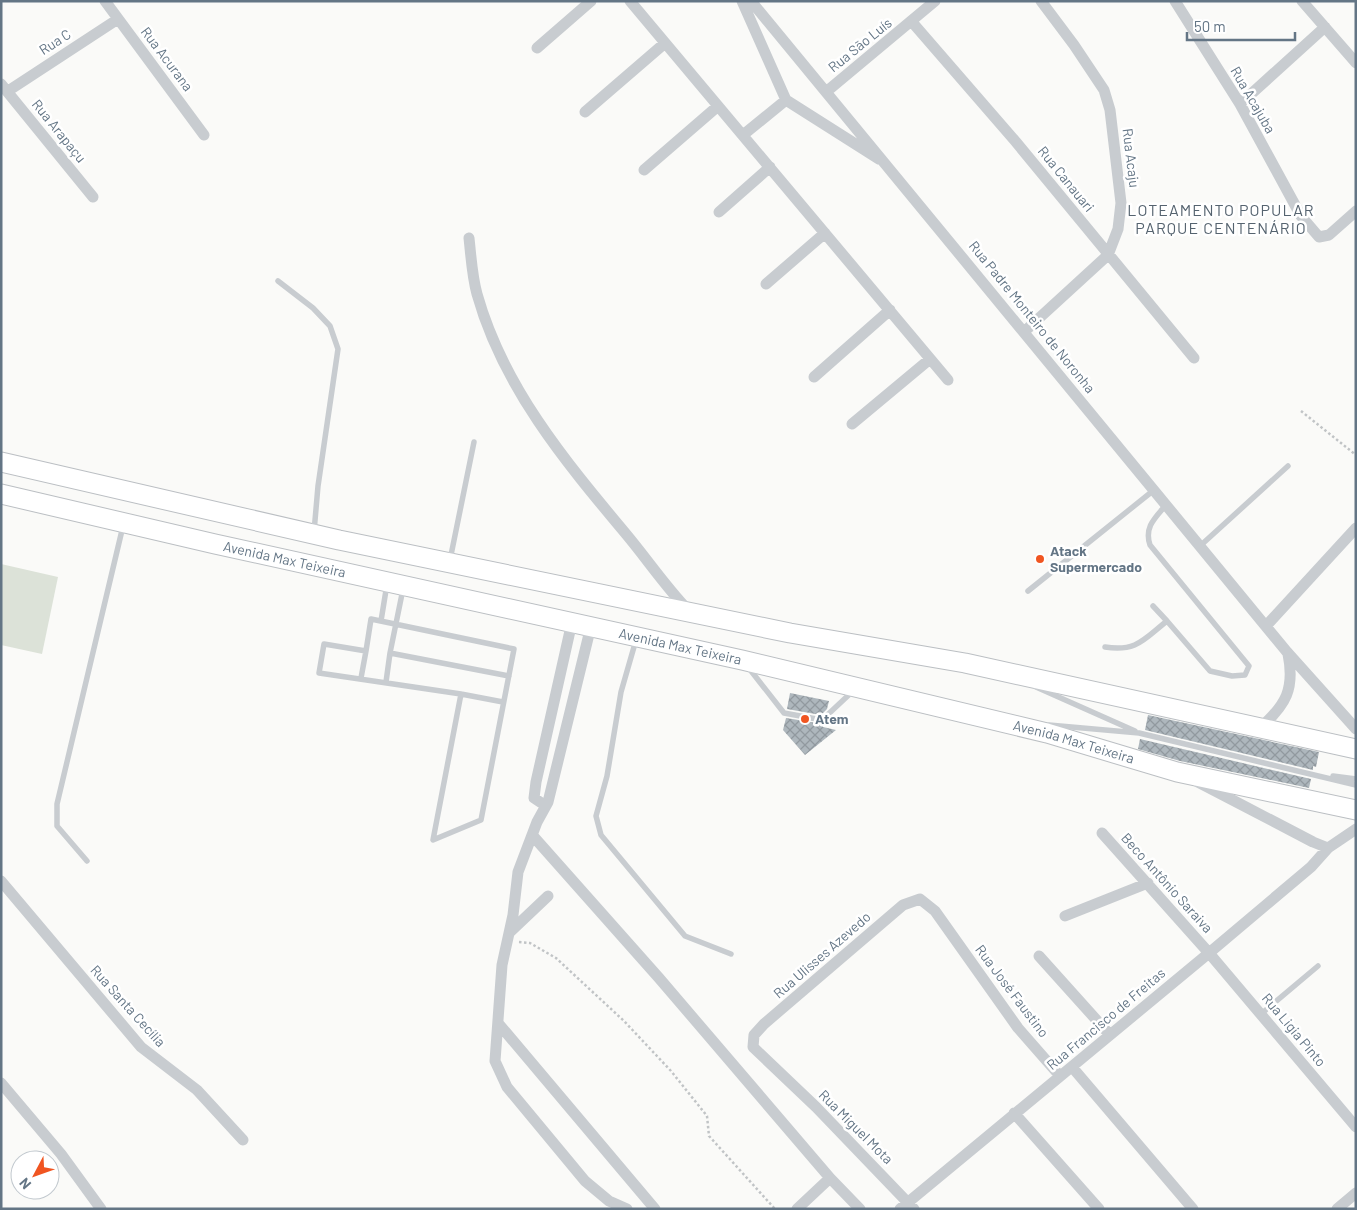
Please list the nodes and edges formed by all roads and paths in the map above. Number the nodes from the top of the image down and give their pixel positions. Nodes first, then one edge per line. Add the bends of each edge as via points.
1 (105, 1) edge
2 (591, 1) edge
3 (630, 1) edge
4 (742, 1) edge
5 (751, 1) edge
6 (935, 1) edge
7 (1041, 1) edge
8 (1302, 1) edge
9 (1180, 4) edge
10 (118, 19) junction
11 (912, 22) junction
12 (1325, 27) junction
13 (665, 43) junction
14 (538, 48) dead end
15 (1356, 63) edge
16 (4, 88) edge
17 (826, 92) junction
18 (786, 100) junction
19 (1240, 104) junction
20 (718, 106) junction
21 (585, 112) dead end
22 (204, 135) dead end
23 (743, 135) junction
24 (888, 165) junction
25 (770, 166) junction
26 (644, 170) dead end
27 (93, 197) dead end
28 (1356, 211) edge
29 (719, 212) dead end
30 (825, 233) junction
31 (469, 238) dead end
32 (1108, 255) junction
33 (278, 281) dead end
34 (766, 284) dead end
35 (890, 310) junction
36 (1025, 331) junction
37 (1194, 358) dead end
38 (930, 359) junction
39 (814, 377) dead end
40 (948, 380) dead end
41 (1302, 411) dead end
42 (852, 424) dead end
43 (474, 442) dead end
44 (1356, 455) edge
45 (1, 462) edge
46 (1288, 466) dead end
47 (1154, 490) junction
48 (1, 494) edge
49 (1166, 505) junction
50 (124, 521) junction
51 (1356, 528) edge
52 (314, 534) junction
53 (1200, 546) junction
54 (450, 562) junction
55 (396, 583) junction
56 (1028, 591) dead end
57 (1153, 606) dead end
58 (689, 612) junction
59 (381, 621) junction
60 (1168, 621) junction
61 (396, 624) junction
62 (582, 624) junction
63 (1266, 626) junction
64 (638, 636) junction
65 (1105, 647) dead end
66 (366, 651) junction
67 (1287, 652) junction
68 (390, 653) junction
69 (742, 660) junction
70 (999, 671) junction
71 (509, 676) junction
72 (361, 678) junction
73 (386, 682) junction
74 (857, 687) junction
75 (461, 694) junction
76 (503, 702) junction
77 (999, 721) junction
78 (1260, 728) junction
79 (1356, 729) edge
80 (1139, 733) junction
81 (1356, 748) edge
82 (1177, 772) junction
83 (1316, 775) junction
84 (1356, 779) edge
85 (1356, 785) edge
86 (534, 798) junction
87 (548, 802) junction
88 (1356, 810) edge
89 (537, 822) junction
90 (1356, 829) edge
91 (1102, 833) dead end
92 (533, 836) junction
93 (1328, 848) junction
94 (87, 862) dead end
95 (1, 881) edge
96 (1148, 883) junction
97 (548, 896) dead end
98 (1065, 916) dead end
99 (943, 923) joint
100 (509, 937) junction
101 (1209, 953) junction
102 (731, 954) dead end
103 (1039, 956) dead end
104 (1318, 966) dead end
105 (1261, 1014) junction
106 (498, 1023) junction
107 (1110, 1035) junction
108 (1072, 1066) junction
109 (775, 1068) joint
110 (1060, 1076) junction
111 (1, 1083) edge
112 (1014, 1113) junction
113 (1356, 1126) edge
114 (243, 1140) dead end
115 (830, 1178) junction
116 (1356, 1192) edge
117 (804, 1206) edge
118 (907, 1206) edge
119 (101, 1209) edge
120 (627, 1209) edge
121 (654, 1209) edge
122 (775, 1209) edge
123 (860, 1209) edge
124 (1099, 1209) edge
125 (1193, 1209) edge
126 (1337, 1209) edge

1 - 10 street, Rua Acurana
2 - 14 street
3 - 13 street
4 - 18 street
5 - 17 street, Rua Padre Monteiro de Noronha
6 - 11 street, Rua São Luís
7 - 32 street, Rua Acaju via 1093,71 1110,110 1121,203 1118,229
8 - 12 street
9 - 19 street, Rua Acajuba
10 - 16 street, Rua C
10 - 22 street, Rua Acurana
11 - 17 street, Rua São Luís
11 - 32 street, Rua Canauari
12 - 15 street
12 - 19 street
13 - 20 street
13 - 21 street
16 - 27 street, Rua Arapaçu
17 - 24 street, Rua Padre Monteiro de Noronha
18 - 23 street
18 - 24 street
19 - 28 street, Rua Acajuba via 1301,216 1319,237 1329,235
20 - 23 street
20 - 26 street
23 - 25 street
24 - 36 street, Rua Padre Monteiro de Noronha
25 - 29 street
25 - 30 street
30 - 34 street
30 - 35 street
31 - 58 street via 476,293 518,390 568,464
32 - 36 street, Rua Acaju
32 - 37 street, Rua Canauari
33 - 52 lane via 330,326 338,349
35 - 38 street
35 - 39 street
36 - 47 street, Rua Padre Monteiro de Noronha
38 - 40 street
38 - 42 street
41 - 44 path
43 - 54 lane
45 - 52 main road
46 - 53 lane
47 - 49 street, Rua Padre Monteiro de Noronha
47 - 56 lane
48 - 50 main road, Avenida Max Teixeira
49 - 53 street, Rua Padre Monteiro de Noronha
49 - 60 lane via 1148,528 1150,545 1248,666 1245,675 1210,671
50 - 55 main road, Avenida Max Teixeira
50 - 94 lane via 56,804 57,826
51 - 63 street
52 - 54 main road
53 - 63 street, Rua Padre Monteiro de Noronha
54 - 58 main road
55 - 59 lane
55 - 61 lane
55 - 62 main road, Avenida Max Teixeira
57 - 60 lane
58 - 70 main road
59 - 61 lane
59 - 66 lane via 371,619
60 - 65 lane via 1137,645 1124,650
61 - 68 lane
61 - 71 lane via 514,650
62 - 64 main road, Avenida Max Teixeira
62 - 86 street
62 - 87 street
63 - 67 street, Rua Padre Monteiro de Noronha
64 - 69 main road, Avenida Max Teixeira
64 - 102 lane via 621,692 607,776 596,816 601,835 685,936
66 - 72 lane
66 - 72 lane via 324,644 319,673
67 - 78 street via 1291,670 1289,690 1275,715
67 - 79 street, Rua Padre Monteiro de Noronha
68 - 71 lane
68 - 73 lane
69 - 74 main road, Avenida Max Teixeira
69 - 74 lane via 784,713 822,720
70 - 78 main road
70 - 80 lane
71 - 76 lane
72 - 73 lane
73 - 75 lane
74 - 77 main road, Avenida Max Teixeira
75 - 76 lane
75 - 76 lane via 433,840 481,820
77 - 80 lane
77 - 82 main road, Avenida Max Teixeira
78 - 81 main road
80 - 83 lane
82 - 88 main road, Avenida Max Teixeira
82 - 93 street
83 - 84 lane
83 - 85 lane
86 - 87 street via 543,804
86 - 89 street
87 - 89 street
89 - 92 street
90 - 93 street, Rua Francisco de Freitas
91 - 96 street, Beco Antônio Saraiva
92 - 100 street via 518,872
92 - 115 street via 660,978
93 - 101 street, Rua Francisco de Freitas via 1311,867
95 - 114 street, Rua Santa Cecília via 141,1047 196,1090
96 - 98 street
96 - 101 street, Beco Antônio Saraiva
97 - 100 street
99 - 109 street, Rua Ulisses Azevedo via 920,898 903,905 853,947 754,1036 753,1047
99 - 110 street, Rua José Faustino via 1018,1028
100 - 106 street via 502,965
100 - 122 path via 530,942 556,958 624,1021 707,1116 709,1136
101 - 105 street, Rua Ligia Pinto
101 - 107 street, Rua Francisco de Freitas
103 - 107 street
104 - 105 lane
105 - 113 street, Rua Ligia Pinto
106 - 120 street via 495,1061 507,1087 585,1181 608,1201
106 - 121 street
107 - 108 street, Rua Francisco de Freitas
108 - 110 street, Rua Francisco de Freitas
108 - 125 street
109 - 118 street, Rua Miguel Mota
110 - 112 street, Rua Francisco de Freitas
111 - 119 street via 61,1154
112 - 118 street, Rua Francisco de Freitas
112 - 124 street
115 - 117 street
115 - 123 street
116 - 126 street

